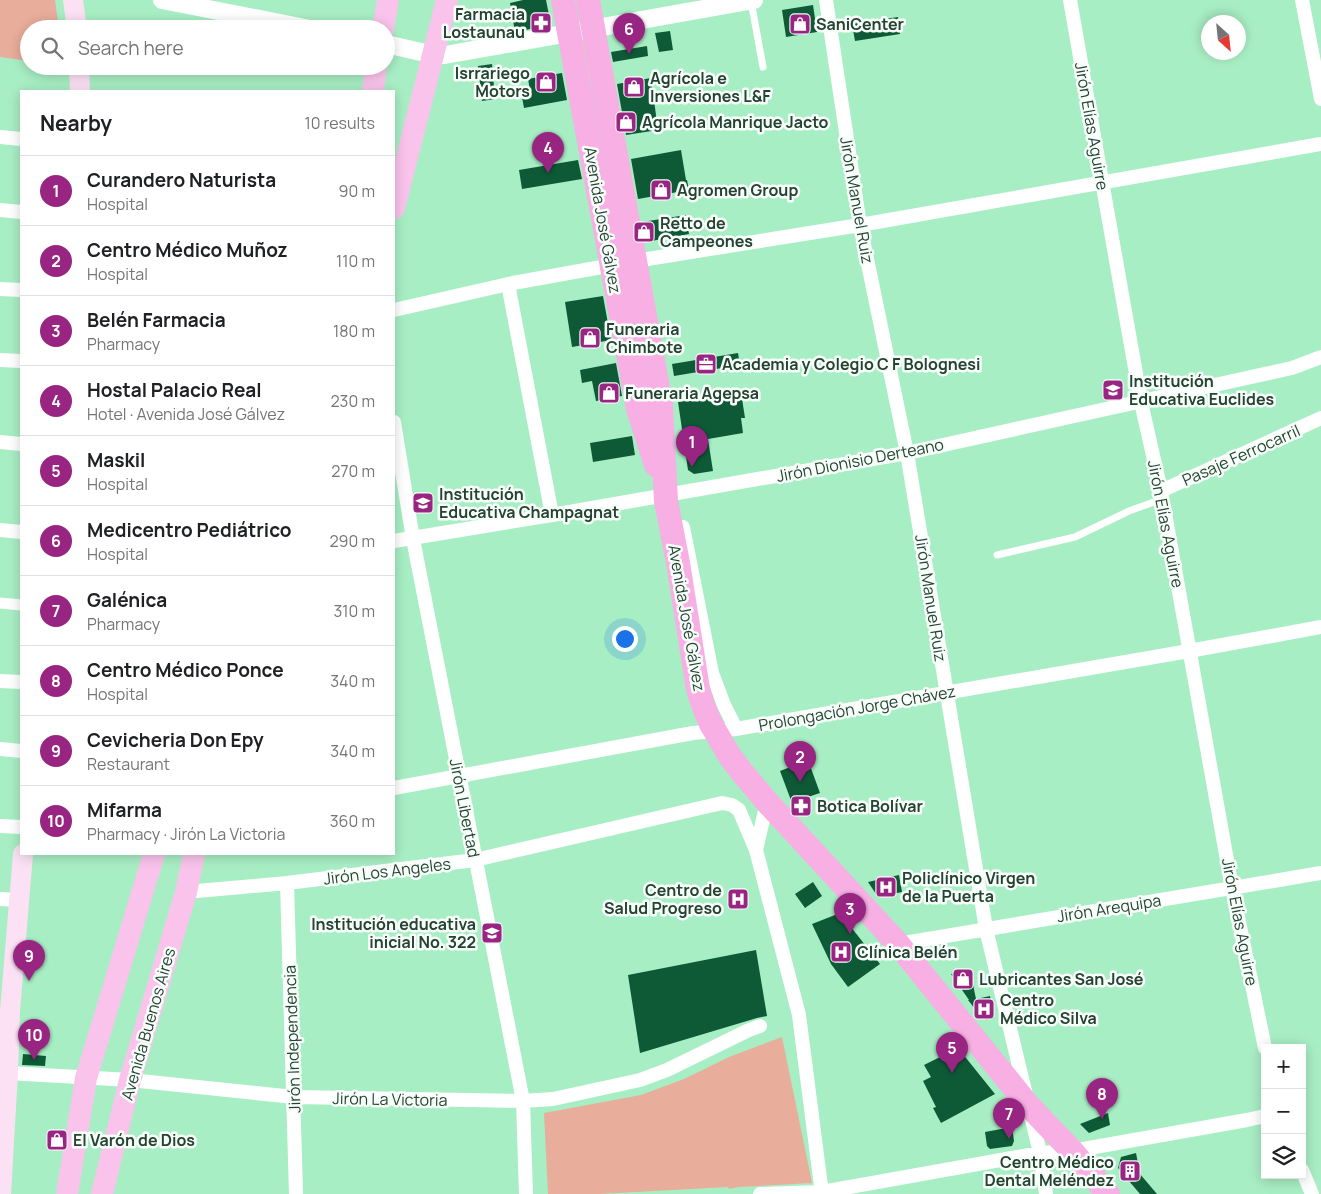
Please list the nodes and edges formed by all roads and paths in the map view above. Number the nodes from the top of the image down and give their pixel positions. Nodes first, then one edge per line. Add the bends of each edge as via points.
1 (73, 0) edge
2 (162, 0) edge
3 (388, 0) edge
4 (447, 0) edge
5 (563, 0) edge
6 (588, 0) edge
7 (753, 0) edge
8 (826, 0) edge
9 (1070, 0) edge
10 (1302, 0) edge
11 (76, 20) edge
12 (264, 20) edge
13 (385, 20) edge
14 (593, 29) junction
15 (569, 34) junction
16 (395, 46) edge
17 (434, 54) junction
18 (763, 67) dead end
19 (79, 75) edge
20 (375, 75) edge
21 (80, 90) edge
22 (372, 90) edge
23 (1321, 99) edge
24 (0, 137) edge
25 (20, 139) edge
26 (1321, 144) edge
27 (1102, 183) junction
28 (395, 204) edge
29 (0, 210) edge
30 (20, 212) edge
31 (860, 225) junction
32 (635, 261) junction
33 (611, 265) junction
34 (508, 284) junction
35 (0, 289) edge
36 (20, 290) edge
37 (395, 310) edge
38 (1321, 357) edge
39 (0, 360) edge
40 (20, 361) edge
41 (1141, 402) junction
42 (1321, 418) edge
43 (395, 428) edge
44 (0, 442) edge
45 (20, 444) edge
46 (907, 453) junction
47 (1161, 495) junction
48 (665, 498) junction
49 (552, 515) junction
50 (0, 530) edge
51 (20, 532) edge
52 (413, 539) junction
53 (395, 541) edge
54 (998, 555) dead end
55 (0, 603) edge
56 (20, 604) edge
57 (1321, 627) edge
58 (1189, 652) junction
59 (0, 681) edge
60 (20, 682) edge
61 (946, 692) junction
62 (736, 729) junction
63 (0, 749) edge
64 (20, 751) edge
65 (459, 777) junction
66 (395, 788) edge
67 (761, 795) junction
68 (0, 826) edge
69 (20, 827) edge
70 (756, 850) junction
71 (23, 855) edge
72 (154, 855) edge
73 (194, 855) edge
74 (475, 860) junction
75 (1321, 873) edge
76 (287, 883) junction
77 (1232, 888) junction
78 (186, 892) junction
79 (9, 899) edge
80 (986, 929) junction
81 (898, 944) junction
82 (5, 1011) edge
83 (760, 1026) dead end
84 (4, 1037) edge
85 (1264, 1044) edge
86 (8, 1073) junction
87 (86, 1078) junction
88 (130, 1080) junction
89 (294, 1097) junction
90 (523, 1101) junction
91 (1028, 1105) junction
92 (1261, 1117) edge
93 (2, 1147) edge
94 (1072, 1151) junction
95 (1040, 1153) junction
96 (1306, 1179) edge
97 (822, 1193) edge
98 (1, 1194) edge
99 (67, 1194) edge
100 (102, 1194) edge
101 (296, 1194) edge
102 (526, 1194) edge
103 (760, 1194) edge
104 (1046, 1194) edge
105 (1108, 1194) edge
106 (1312, 1194) edge

1 - 11 main road
2 - 12 street
3 - 13 main road
4 - 17 main road
5 - 15 highway, Avenida José Gálvez
6 - 14 highway, Avenida José Gálvez
7 - 14 street
7 - 18 lane
8 - 31 street, Jirón Manuel Ruiz
9 - 27 street, Jirón Elías Aguirre
10 - 23 street
14 - 15 street
14 - 32 highway, Avenida José Gálvez
15 - 17 street via 445,55
15 - 33 highway, Avenida José Gálvez
16 - 17 street
17 - 28 main road
19 - 21 main road
20 - 22 main road
24 - 25 street
26 - 27 street
27 - 31 street
27 - 41 street, Jirón Elías Aguirre
29 - 30 street
31 - 32 street
31 - 46 street, Jirón Manuel Ruiz
32 - 33 street
32 - 48 highway, Avenida José Gálvez via 661,405
33 - 34 street
33 - 48 highway, Avenida José Gálvez via 638,409
34 - 37 street
34 - 49 street
35 - 36 street
38 - 41 street, Jirón Dionisio Derteano via 1292,368
39 - 40 street
41 - 46 street, Jirón Dionisio Derteano
41 - 47 street, Jirón Elías Aguirre
42 - 47 street, Pasaje Ferrocarril
43 - 52 street, Jirón Libertad
44 - 45 street
46 - 48 street, Jirón Dionisio Derteano
46 - 61 street, Jirón Manuel Ruiz
47 - 54 lane via 1075,537
47 - 58 street, Jirón Elías Aguirre
48 - 49 street, Jirón Dionisio Derteano
48 - 62 street via 681,518 712,673
48 - 67 highway, Avenida José Gálvez via 704,708 729,755
49 - 52 street, Jirón Dionisio Derteano
50 - 51 street
52 - 53 street, Jirón Dionisio Derteano
52 - 65 street, Jirón Libertad
55 - 56 street
57 - 58 street, Prolongación Jorge Chávez
58 - 61 street, Prolongación Jorge Chávez
58 - 77 street, Jirón Elías Aguirre
59 - 60 street
61 - 62 street, Prolongación Jorge Chávez
61 - 80 street, Jirón Manuel Ruiz
62 - 65 street, Prolongación Jorge Chávez via 693,732
63 - 64 street
65 - 66 street, Prolongación Jorge Chávez
65 - 74 street, Jirón Libertad
67 - 70 street
67 - 81 highway, Avenida José Gálvez
68 - 69 street
70 - 74 street, Jirón Los Angeles via 739,810 722,803
70 - 97 street via 799,1015
71 - 79 main road
72 - 87 main road
73 - 78 main road, Avenida Buenos Aires
74 - 76 street, Jirón Los Angeles
74 - 90 street, Jirón Libertad
75 - 77 street, Jirón Arequipa
76 - 78 street, Jirón Los Angeles
76 - 89 street, Jirón Independencia
77 - 80 street, Jirón Arequipa
77 - 85 street, Jirón Elías Aguirre
78 - 88 main road, Avenida Buenos Aires
79 - 82 main road
80 - 81 street, Jirón Arequipa
80 - 91 street, Jirón Manuel Ruiz
81 - 91 highway, Avenida José Gálvez
82 - 84 main road
83 - 90 street, Jirón La Victoria via 640,1080 553,1099
84 - 86 main road
86 - 87 street, Jirón La Victoria
86 - 93 main road
87 - 88 street, Jirón La Victoria
87 - 99 main road
88 - 89 street, Jirón La Victoria
88 - 100 main road, Avenida Buenos Aires
89 - 90 street, Jirón La Victoria
89 - 101 street, Jirón Independencia
90 - 102 street, Jirón Libertad
91 - 94 highway, Avenida José Gálvez
91 - 95 street, Jirón Manuel Ruiz
92 - 94 street
93 - 98 main road
94 - 95 street
94 - 105 highway, Avenida José Gálvez
95 - 97 street
95 - 104 street, Jirón Manuel Ruiz
96 - 106 street
97 - 103 street

